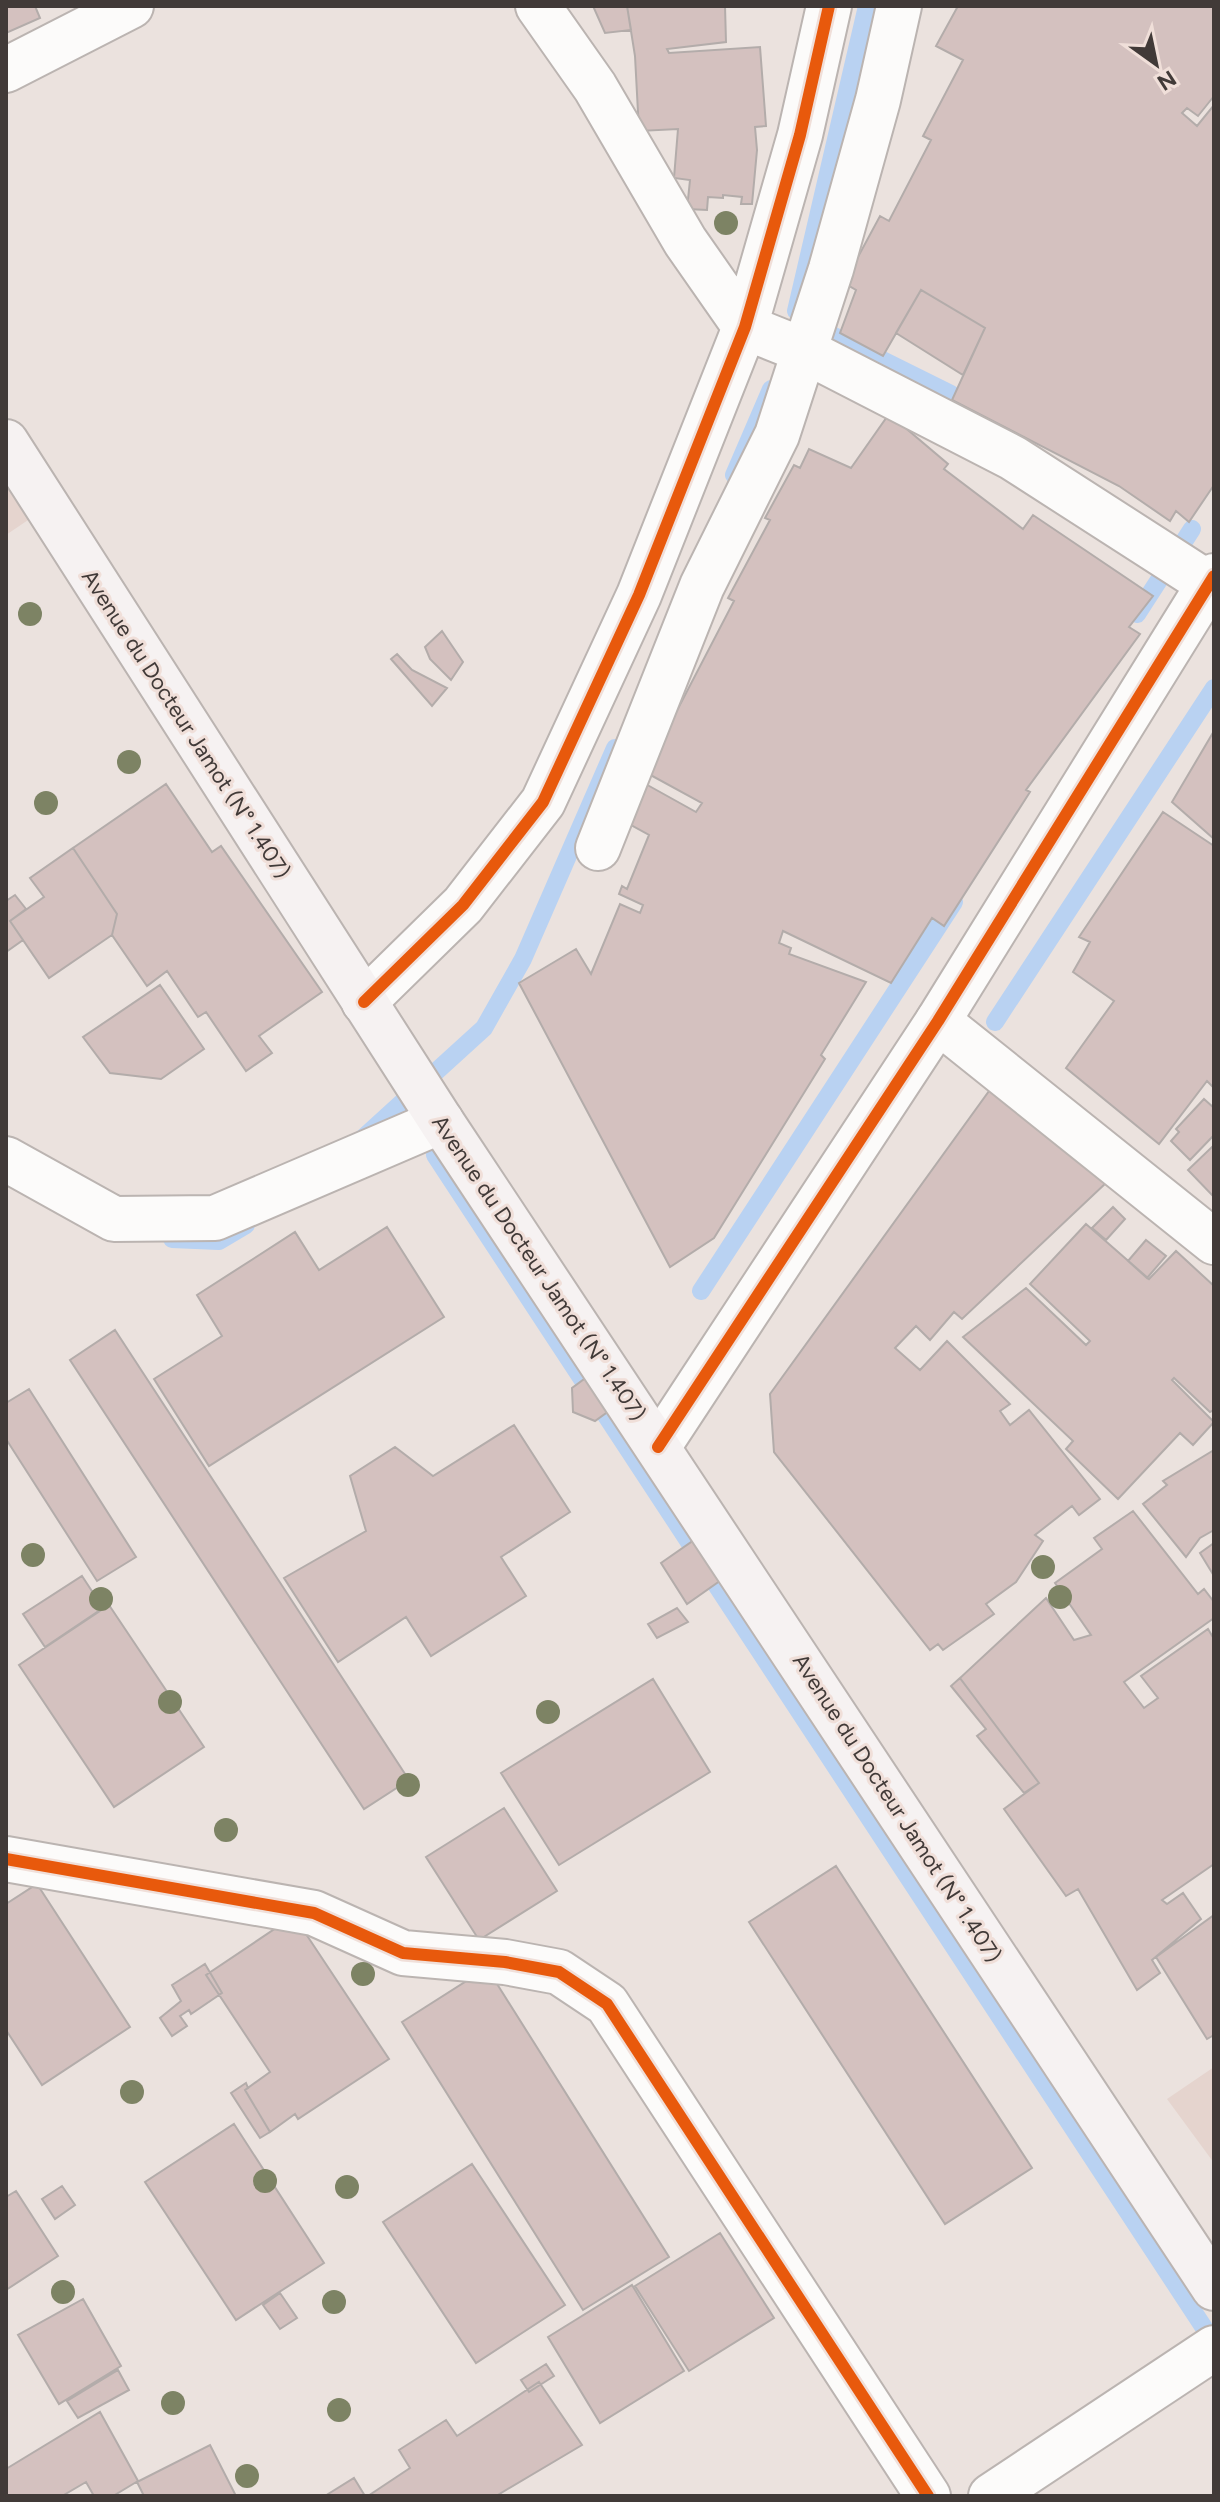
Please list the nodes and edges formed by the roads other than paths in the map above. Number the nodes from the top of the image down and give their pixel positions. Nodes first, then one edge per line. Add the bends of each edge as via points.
1 (131, 6) edge
2 (538, 6) edge
3 (829, 6) edge
4 (899, 6) edge
5 (6, 70) edge
6 (745, 327) junction
7 (805, 351) junction
8 (6, 442) edge
9 (1212, 580) edge
10 (598, 848) dead end
11 (364, 1002) junction
12 (938, 1021) junction
13 (437, 1114) junction
14 (6, 1159) edge
15 (1214, 1242) edge
16 (658, 1447) junction
17 (6, 1859) edge
18 (1214, 2288) edge
19 (1214, 2348) edge
20 (928, 2496) edge
21 (991, 2496) edge

1 - 5 street
2 - 6 street via 595,87 685,241
3 - 6 street via 800,135
4 - 7 street via 878,100
6 - 7 street
6 - 11 street via 639,595 543,802 463,905
7 - 9 street via 1013,458
7 - 10 street via 777,435 702,586
8 - 11 main road, Avenue du Docteur Jamot (N° 1.407)
9 - 12 street
11 - 13 main road, Avenue du Docteur Jamot (N° 1.407)
12 - 15 street
12 - 16 street
13 - 14 street via 215,1218 114,1219
13 - 16 main road, Avenue du Docteur Jamot (N° 1.407)
16 - 18 main road, Avenue du Docteur Jamot (N° 1.407)
17 - 20 street via 314,1913 403,1953 559,1972 607,2004
19 - 21 street

